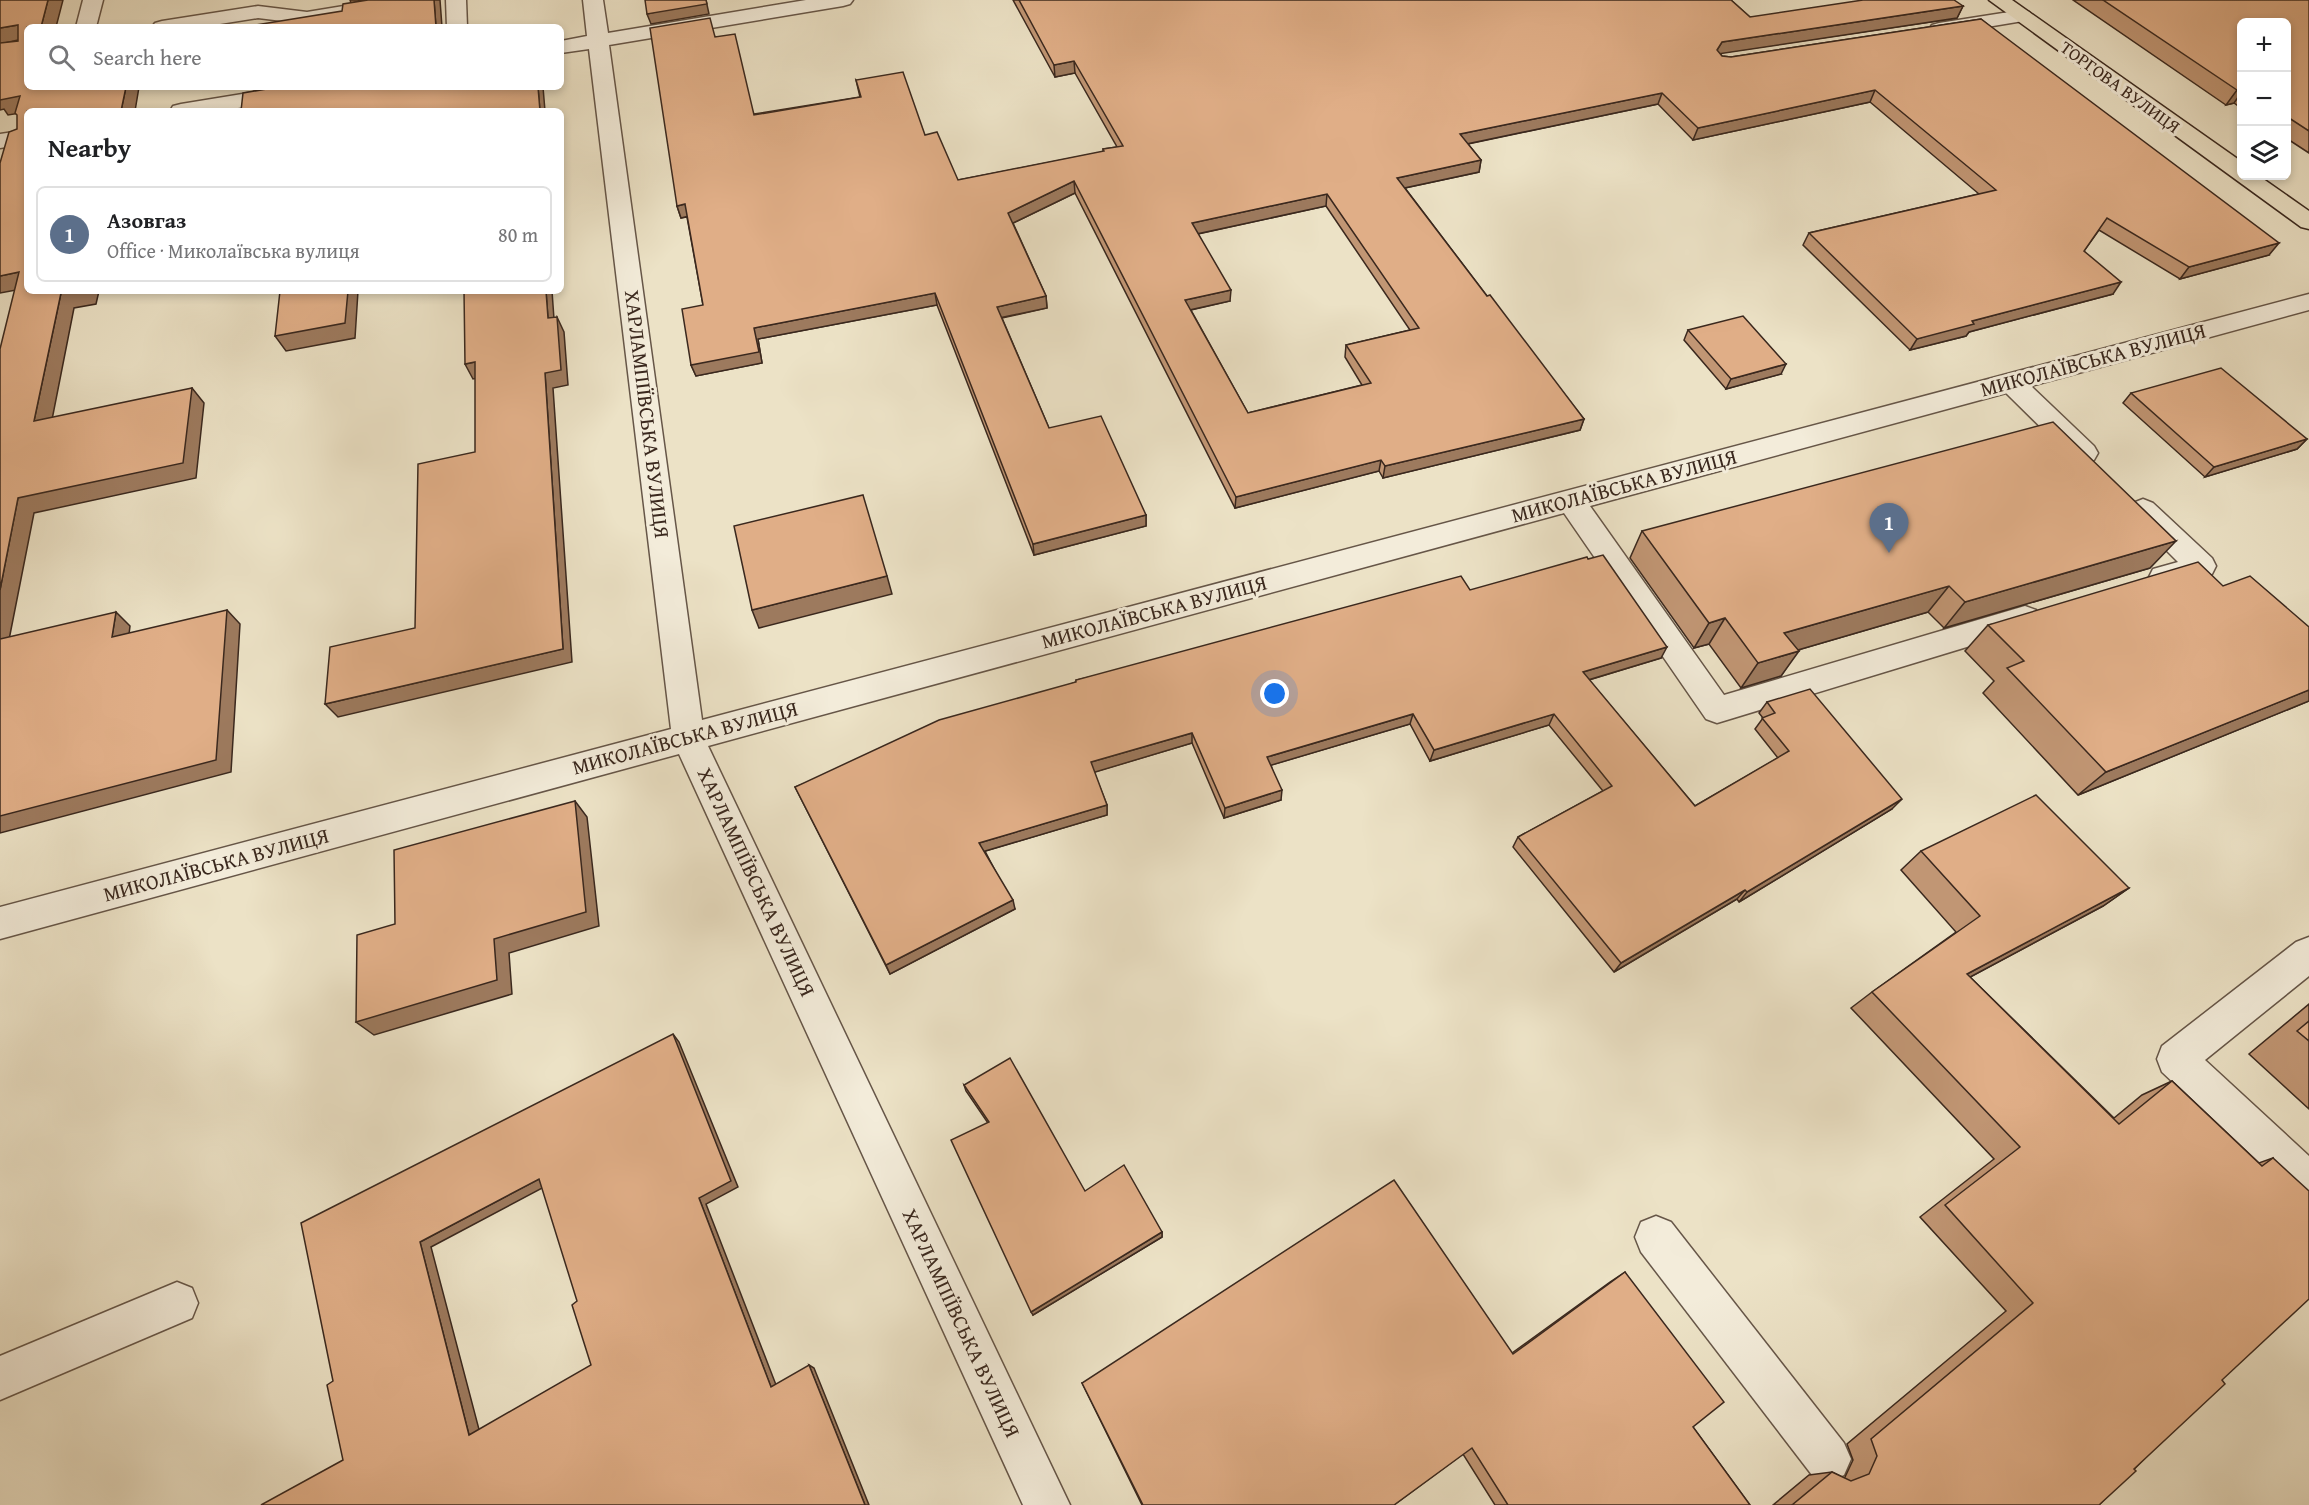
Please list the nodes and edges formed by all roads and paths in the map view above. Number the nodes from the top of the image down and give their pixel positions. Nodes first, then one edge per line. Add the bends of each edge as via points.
1 (93, 0) edge
2 (418, 0) edge
3 (456, 0) edge
4 (593, 0) edge
5 (843, 0) edge
6 (1999, 0) edge
7 (2022, 16) junction
8 (87, 24) edge
9 (181, 24) edge
10 (458, 24) edge
11 (1921, 32) edge
12 (600, 41) junction
13 (564, 47) edge
14 (306, 90) edge
15 (199, 108) edge
16 (2237, 170) edge
17 (2251, 180) edge
18 (2309, 222) edge
19 (2309, 302) edge
20 (2011, 382) junction
21 (2103, 471) edge
22 (2127, 495) edge
23 (1570, 500) junction
24 (2133, 586) edge
25 (2055, 609) edge
26 (688, 738) junction
27 (0, 922) edge
28 (2309, 954) edge
29 (2309, 1183) edge
30 (1656, 1237) dead end
31 (177, 1303) dead end
32 (0, 1378) edge
33 (1828, 1459) dead end
34 (1047, 1505) edge

1 - 8 street
2 - 9 street via 307,18 258,12
3 - 10 street
4 - 12 street, ХАРЛАМПІЇВСЬКА ВУЛИЦЯ
5 - 12 street
6 - 7 main road, ТОРГОВА ВУЛИЦЯ
7 - 11 street
7 - 16 main road, ТОРГОВА ВУЛИЦЯ
12 - 13 street
12 - 26 street, ХАРЛАМПІЇВСЬКА ВУЛИЦЯ
14 - 15 street
17 - 18 main road, ТОРГОВА ВУЛИЦЯ
19 - 20 street, МИКОЛАЇВСЬКА ВУЛИЦЯ
20 - 21 street
20 - 23 street, МИКОЛАЇВСЬКА ВУЛИЦЯ
22 - 24 street via 2201,566
23 - 25 street via 1717,710
23 - 26 street, МИКОЛАЇВСЬКА ВУЛИЦЯ
26 - 27 street, МИКОЛАЇВСЬКА ВУЛИЦЯ
26 - 34 street, ХАРЛАМПІЇВСЬКА ВУЛИЦЯ
28 - 29 street via 2176,1059
30 - 33 street
31 - 32 street

